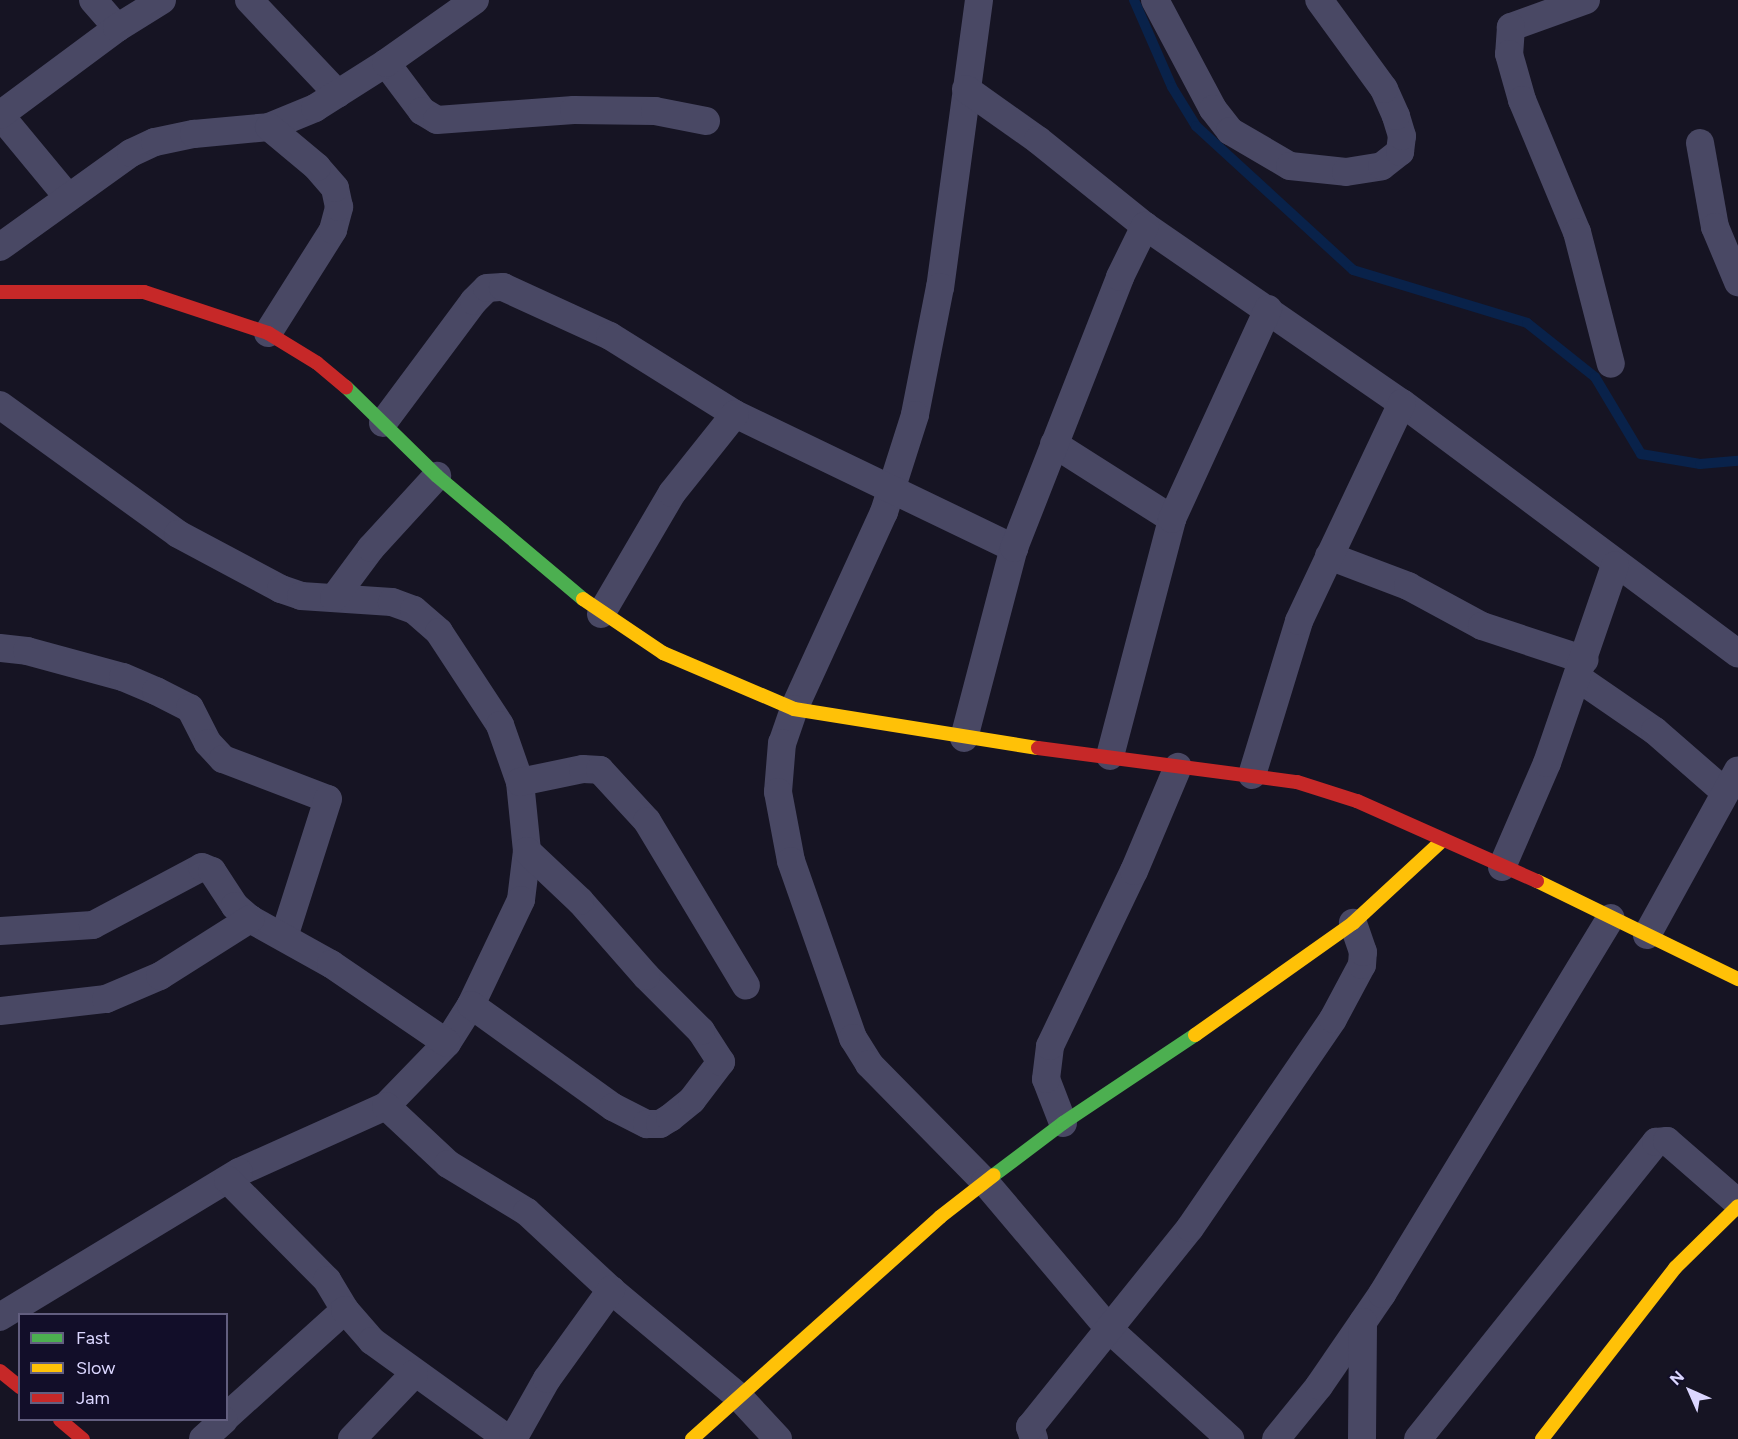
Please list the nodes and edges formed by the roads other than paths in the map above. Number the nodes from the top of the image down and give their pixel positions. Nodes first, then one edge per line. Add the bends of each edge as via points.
1 (93, 0) edge
2 (162, 0) edge
3 (249, 0) edge
4 (475, 0) edge
5 (979, 0) edge
6 (1155, 0) edge
7 (1319, 0) edge
8 (1586, 0) edge
9 (117, 28) junction
10 (386, 63) junction
11 (966, 89) junction
12 (338, 94) junction
13 (706, 121) dead end
14 (269, 127) junction
15 (1700, 143) dead end
16 (67, 196) junction
17 (1145, 226) junction
18 (0, 247) edge
19 (1738, 282) edge
20 (0, 291) edge
21 (1268, 309) junction
22 (268, 333) junction
23 (1611, 364) dead end
24 (1402, 403) junction
25 (0, 405) edge
26 (735, 414) junction
27 (383, 423) junction
28 (1054, 444) junction
29 (437, 476) junction
30 (892, 491) junction
31 (1172, 519) junction
32 (1014, 548) junction
33 (1329, 556) junction
34 (1615, 565) junction
35 (334, 598) junction
36 (600, 614) junction
37 (0, 648) edge
38 (1738, 653) edge
39 (1581, 669) junction
40 (794, 709) junction
41 (964, 738) junction
42 (1110, 756) junction
43 (1178, 767) junction
44 (1252, 775) junction
45 (1731, 781) edge
46 (520, 782) junction
47 (1442, 841) junction
48 (527, 851) junction
49 (1502, 867) junction
50 (1611, 918) junction
51 (250, 919) junction
52 (1353, 923) junction
53 (0, 931) edge
54 (1647, 935) junction
55 (284, 937) junction
56 (1738, 979) edge
57 (746, 986) dead end
58 (471, 1005) junction
59 (0, 1011) edge
60 (447, 1043) junction
61 (386, 1106) junction
62 (1063, 1123) junction
63 (228, 1179) junction
64 (985, 1182) junction
65 (1738, 1204) edge
66 (611, 1290) junction
67 (345, 1310) junction
68 (0, 1317) edge
69 (1363, 1322) junction
70 (1111, 1330) junction
71 (414, 1374) junction
72 (740, 1398) junction
73 (228, 1415) edge
74 (62, 1421) edge
75 (222, 1421) edge
76 (83, 1439) edge
77 (203, 1439) edge
78 (352, 1439) edge
79 (508, 1439) edge
80 (513, 1439) edge
81 (692, 1439) edge
82 (778, 1439) edge
83 (1034, 1439) edge
84 (1230, 1439) edge
85 (1276, 1439) edge
86 (1362, 1439) edge
87 (1418, 1439) edge
88 (1542, 1439) edge

1 - 9 street
2 - 9 street
3 - 12 street
4 - 10 street
5 - 11 street
6 - 7 street via 1213,109 1230,131 1290,166 1346,172 1382,166 1400,152 1402,136 1396,116 1384,90
8 - 23 street via 1511,27 1509,54 1522,100 1577,232
9 - 16 street via 0,115
10 - 12 street
10 - 13 street via 422,111 437,120 574,110 655,111
11 - 17 street via 1038,140
11 - 30 street via 940,287 915,415
12 - 14 street
14 - 16 street via 155,142 131,153
14 - 22 street via 323,174 335,188 339,207 333,230
15 - 19 street via 1715,227
16 - 18 street
17 - 21 street
17 - 28 street via 1120,277
20 - 22 street via 144,292
21 - 24 street
21 - 31 street
22 - 27 street via 316,363
24 - 33 street
24 - 34 street
25 - 35 street via 207,552 281,589 301,596
26 - 27 street via 610,336 503,286 487,288 474,301
26 - 30 street
26 - 36 street via 672,493
27 - 29 street
28 - 31 street
28 - 32 street
29 - 35 street via 371,548
29 - 36 street
30 - 32 street
30 - 40 street
31 - 42 street
32 - 41 street
33 - 39 street via 1408,586 1482,626
33 - 44 street via 1299,621
34 - 38 street
34 - 39 street
35 - 46 street via 392,602 414,610 439,632 500,725
36 - 40 street via 663,653
37 - 55 street via 27,651 123,677 165,695 190,708 208,743 223,759 328,799
39 - 45 street via 1655,730
39 - 49 street via 1547,763
40 - 41 street
40 - 64 street via 782,743 778,792 791,861 852,1038 869,1064
41 - 42 street
42 - 43 street
43 - 44 street
43 - 62 street via 1134,871 1050,1046 1046,1079
44 - 47 street via 1297,782 1357,801
45 - 54 street
46 - 48 street
46 - 57 street via 583,769 600,770 647,821
47 - 49 street
47 - 52 street
48 - 58 street via 521,900
48 - 58 street via 580,901 645,976 701,1031 722,1062 692,1100 660,1124 647,1124 613,1107
49 - 50 street
50 - 54 street
50 - 69 street
51 - 53 street via 235,906 212,871 202,867 93,925
51 - 55 street
51 - 59 street via 160,976 106,999
52 - 62 street via 1193,1040
52 - 70 street via 1364,952 1362,965 1333,1019 1190,1228
54 - 56 street
55 - 60 street
58 - 60 street
60 - 61 street
61 - 63 street
61 - 66 street via 473,1183 527,1212
62 - 64 street
63 - 67 street via 327,1280
63 - 68 street
64 - 70 street
64 - 72 street via 940,1217
65 - 87 street via 1667,1141 1656,1142
65 - 88 street via 1675,1268
66 - 72 street
66 - 80 street via 547,1379
67 - 71 street via 372,1341
67 - 73 street
69 - 85 street
69 - 86 street
70 - 83 street via 1030,1427
70 - 84 street
71 - 78 street
71 - 79 street
72 - 81 street
72 - 82 street
74 - 76 street
75 - 77 street

